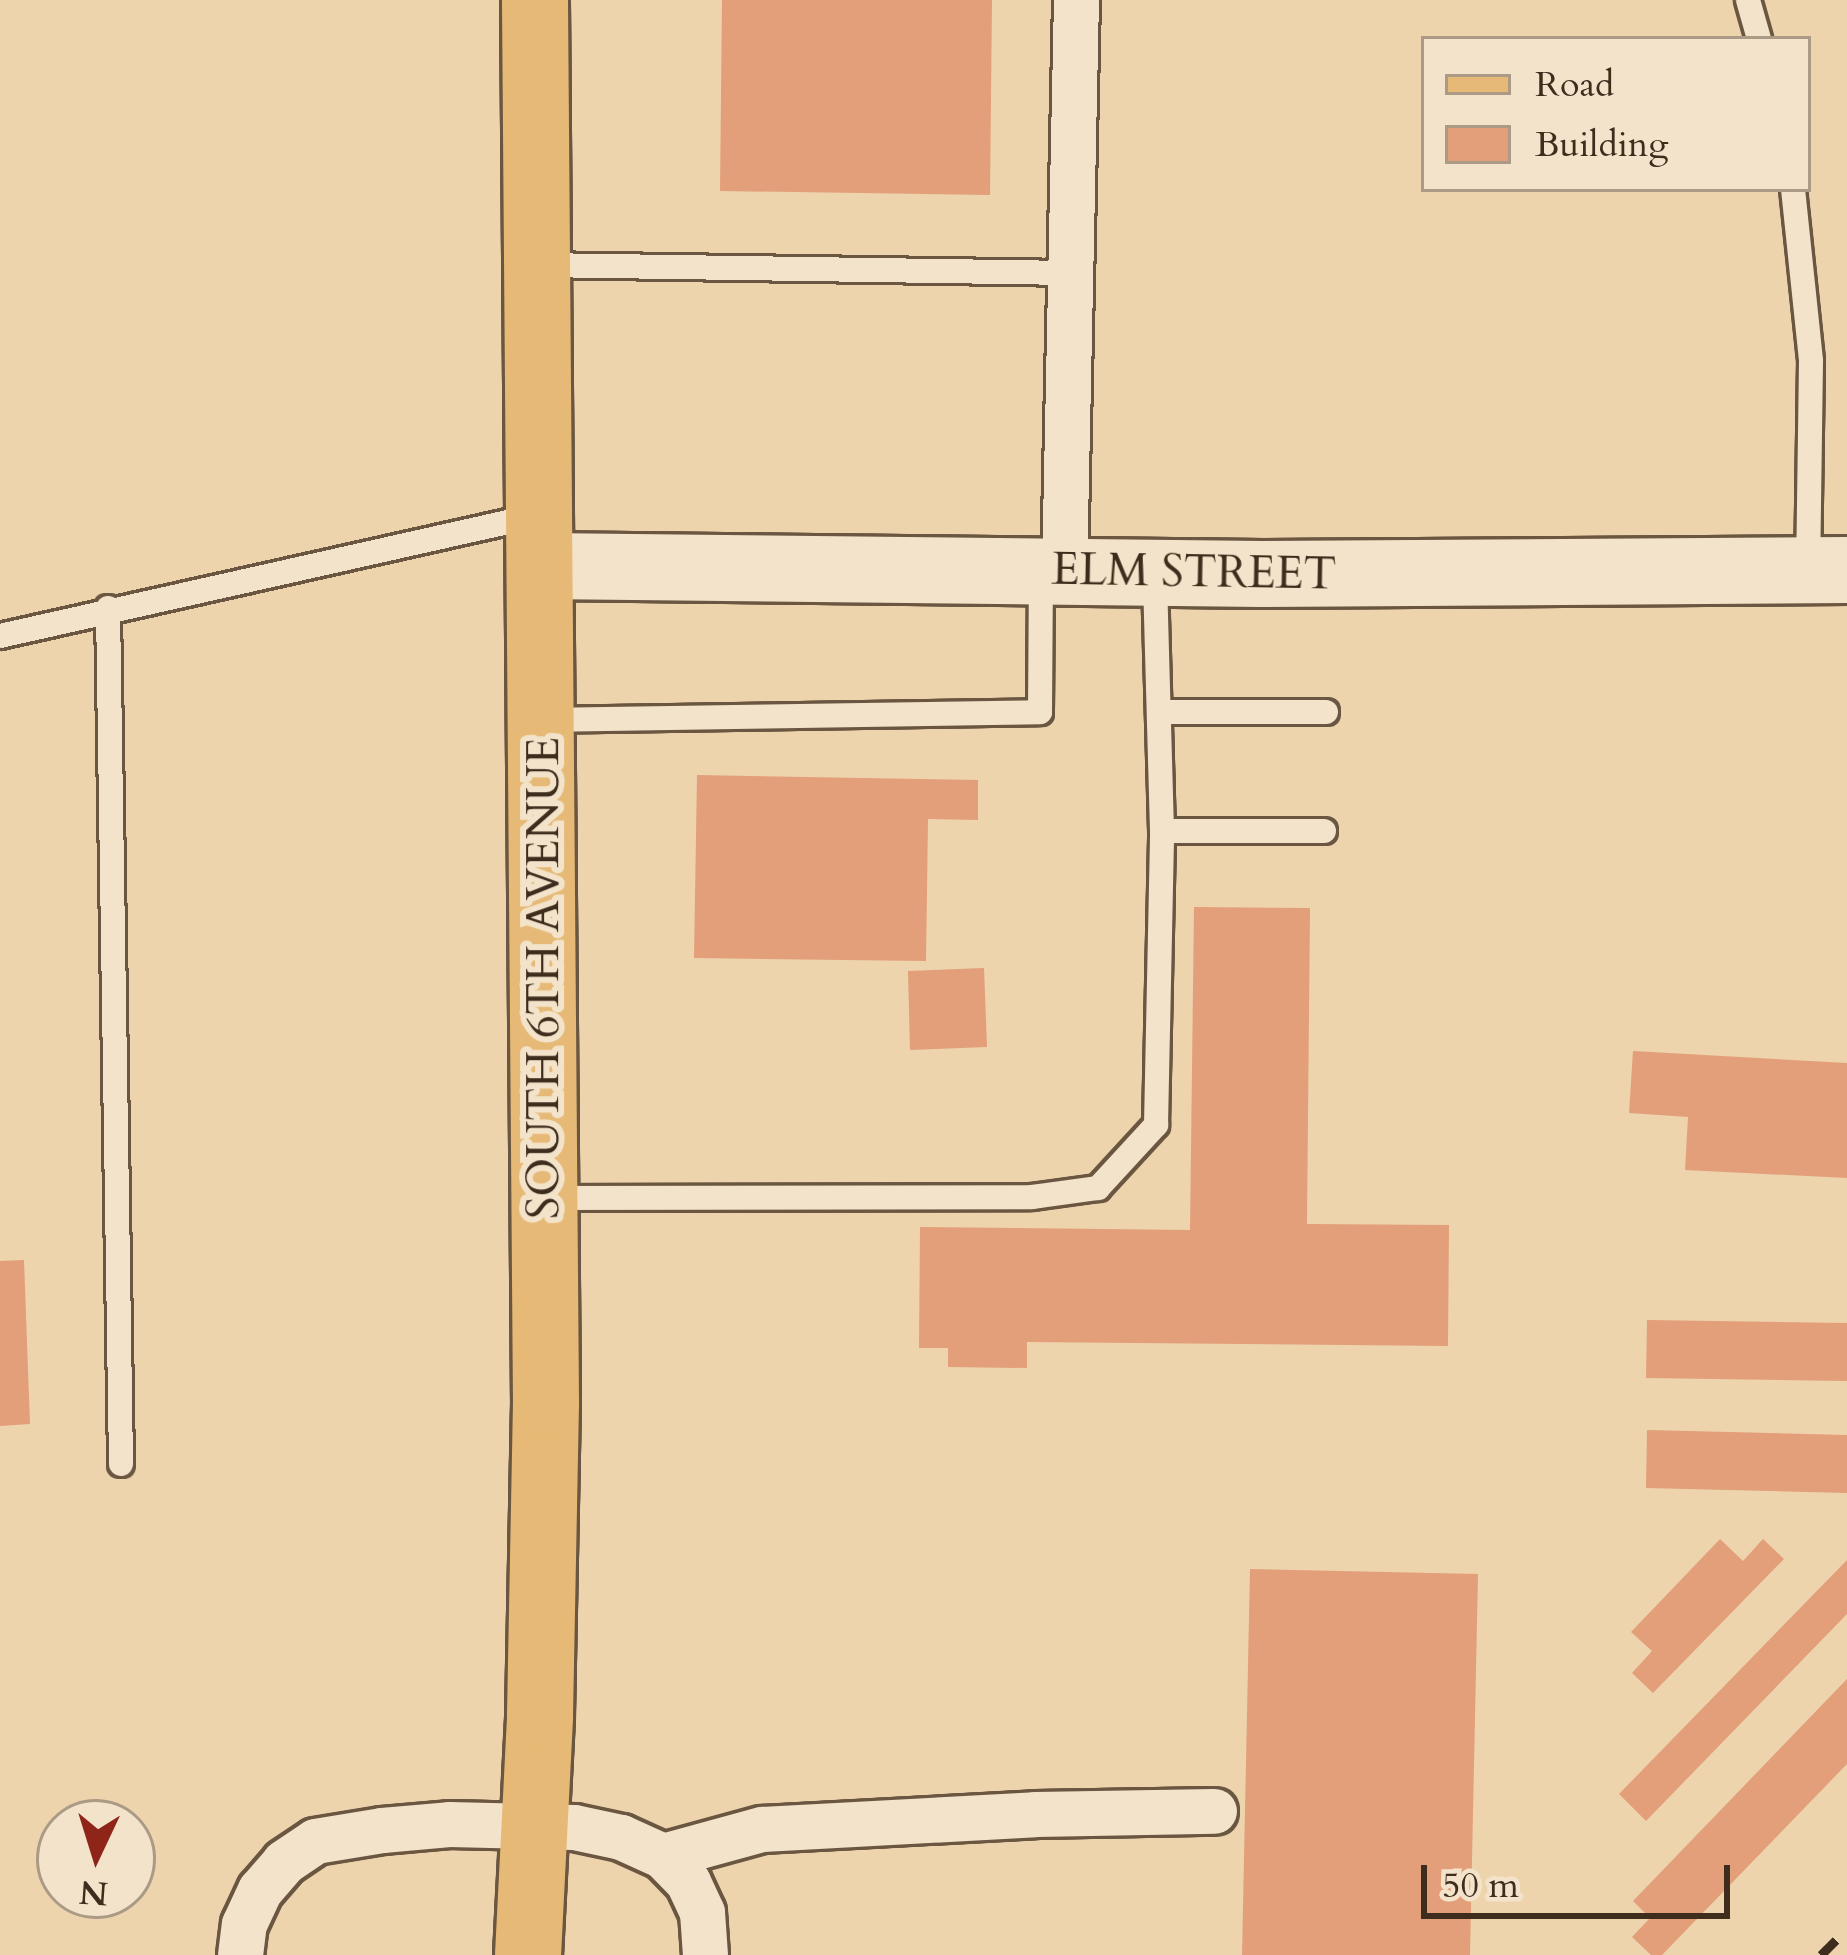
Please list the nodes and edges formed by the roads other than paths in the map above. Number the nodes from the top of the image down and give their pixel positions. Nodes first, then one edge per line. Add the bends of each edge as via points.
1 (535, 0) edge
2 (1076, 0) edge
3 (1748, 0) edge
4 (1758, 36) edge
5 (1793, 192) edge
6 (538, 265) junction
7 (1070, 273) junction
8 (541, 540) junction
9 (1828, 570) edge
10 (1052, 571) junction
11 (1155, 572) junction
12 (109, 608) junction
13 (0, 636) edge
14 (1159, 712) junction
15 (1326, 712) dead end
16 (542, 720) junction
17 (1324, 830) dead end
18 (1162, 831) junction
19 (544, 1198) junction
20 (121, 1464) dead end
21 (1214, 1811) dead end
22 (535, 1825) junction
23 (663, 1856) junction
24 (240, 1955) edge
25 (528, 1955) edge
26 (705, 1955) edge

1 - 6 main road, SOUTH 6TH AVENUE
2 - 7 street
3 - 4 lane
5 - 9 lane
6 - 7 lane
6 - 8 main road, SOUTH 6TH AVENUE
7 - 10 street
8 - 10 street, ELM STREET
8 - 12 lane
8 - 16 main road, SOUTH 6TH AVENUE
9 - 11 street, ELM STREET
10 - 11 street, ELM STREET
10 - 16 lane via 1040,712
11 - 14 lane
12 - 13 lane
12 - 20 lane
14 - 15 lane
14 - 18 lane
16 - 19 main road, SOUTH 6TH AVENUE
17 - 18 lane
18 - 19 lane via 1156,1125 1098,1188 1032,1197
19 - 22 main road, SOUTH 6TH AVENUE
21 - 23 street via 762,1829
22 - 23 street via 621,1838
22 - 24 street via 449,1824 315,1841 260,1890
22 - 25 main road, SOUTH 6TH AVENUE
23 - 26 street via 702,1912

